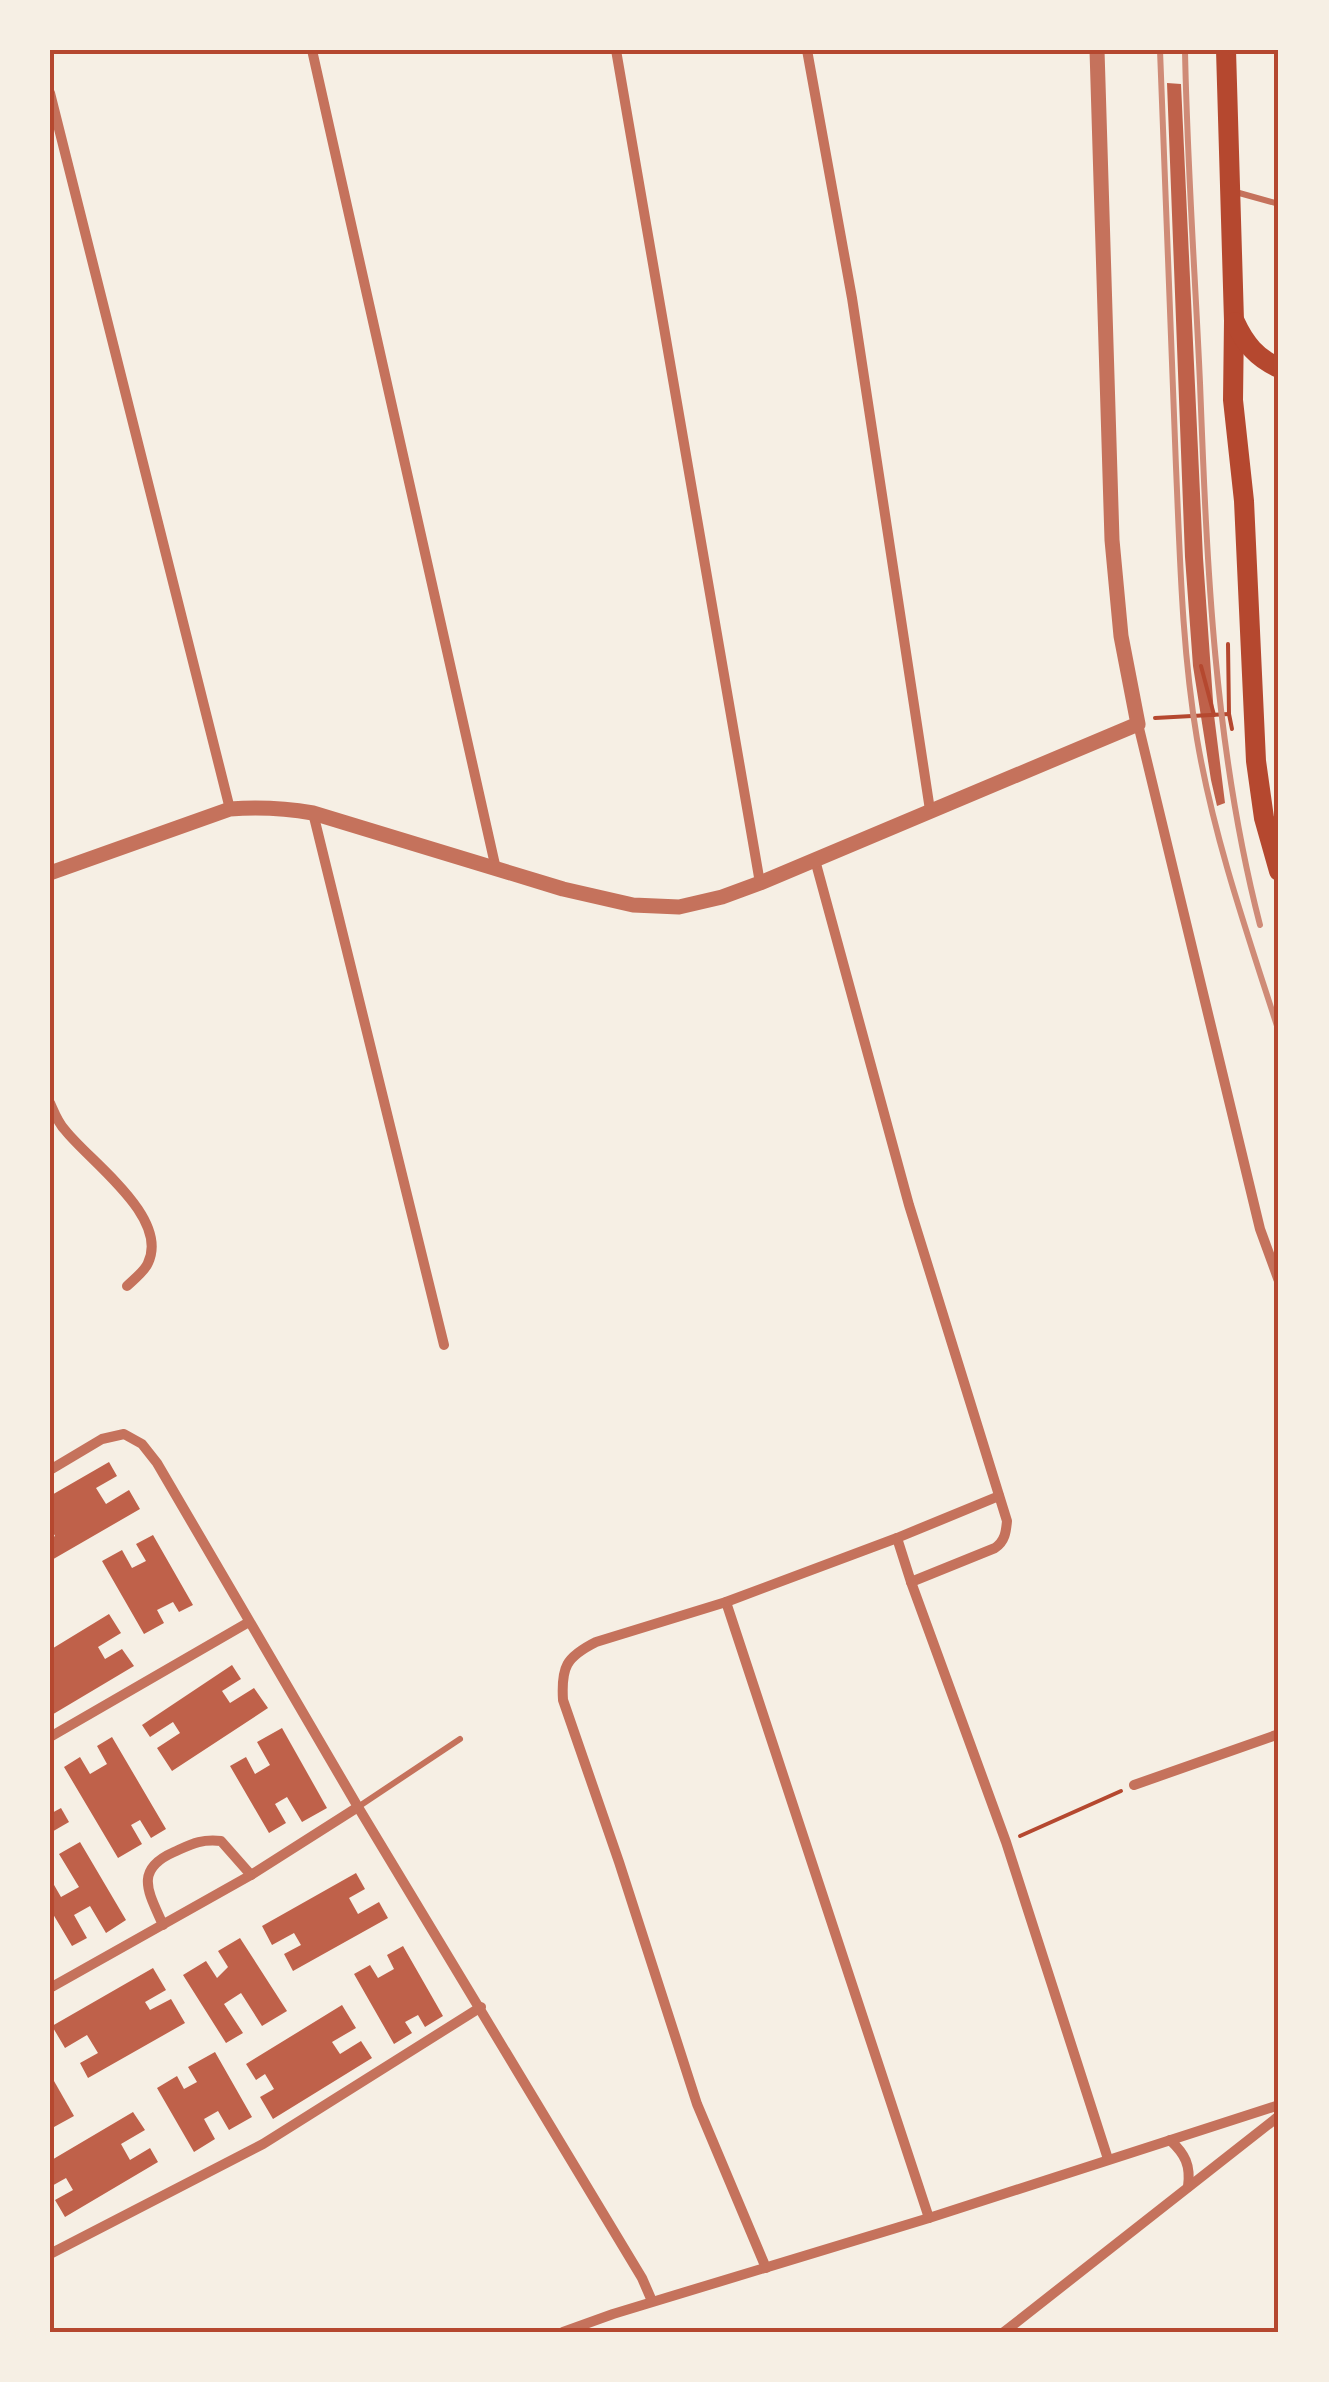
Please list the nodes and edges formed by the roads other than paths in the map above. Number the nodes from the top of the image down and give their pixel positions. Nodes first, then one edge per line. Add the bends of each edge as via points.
1 (312, 50) edge
2 (616, 50) edge
3 (806, 50) edge
4 (1097, 50) edge
5 (1226, 50) edge
6 (50, 94) edge
7 (1230, 190) junction
8 (1279, 204) edge
9 (1234, 320) junction
10 (1279, 368) edge
11 (1145, 721) junction
12 (230, 810) junction
13 (930, 810) junction
14 (312, 813) junction
15 (814, 860) junction
16 (496, 869) junction
17 (1279, 871) edge
18 (50, 873) edge
19 (760, 884) junction
20 (50, 1102) edge
21 (1279, 1281) edge
22 (127, 1286) dead end
23 (444, 1345) dead end
24 (50, 1470) edge
25 (998, 1496) junction
26 (898, 1538) junction
27 (910, 1582) junction
28 (726, 1602) junction
29 (249, 1622) junction
30 (1279, 1734) edge
31 (50, 1737) edge
32 (460, 1739) dead end
33 (1134, 1785) road end
34 (358, 1807) junction
35 (251, 1875) junction
36 (163, 1925) junction
37 (50, 1988) edge
38 (480, 2007) junction
39 (1279, 2106) edge
40 (1279, 2116) edge
41 (1170, 2140) junction
42 (1108, 2159) junction
43 (1188, 2188) junction
44 (929, 2218) junction
45 (50, 2254) edge
46 (766, 2268) junction
47 (652, 2302) junction
48 (563, 2332) edge
49 (1004, 2332) edge

1 - 16 street
2 - 19 street
3 - 13 street via 852,298
4 - 11 street via 1112,540 1120,636
5 - 7 main road
6 - 12 street
7 - 8 lane
7 - 9 main road
9 - 10 main road via 1254,353
9 - 17 main road via 1256,761
11 - 13 street
11 - 21 street via 1260,1230
12 - 14 street
12 - 18 street
13 - 15 street
14 - 16 street
14 - 23 street
15 - 19 street
15 - 25 street
16 - 19 street via 633,905 679,906
20 - 22 street via 63,1128 150,1230 148,1263
24 - 29 street via 102,1440 124,1434 142,1444
25 - 26 street
25 - 27 street via 1007,1521 1001,1544
26 - 27 street
26 - 28 street
27 - 42 street via 1006,1842
28 - 44 street
28 - 46 street via 577,1652 562,1680 563,1700 697,2104
29 - 31 street
29 - 34 street
30 - 33 street
32 - 34 lane
34 - 35 street
34 - 38 street
35 - 36 street
35 - 36 street via 220,1841 202,1840 159,1858 147,1876
36 - 37 street
38 - 45 street via 264,2144
38 - 47 street
39 - 41 street
40 - 43 street
41 - 42 street
41 - 43 street via 1188,2161
42 - 44 street
43 - 49 street
44 - 46 street
46 - 47 street
47 - 48 street

